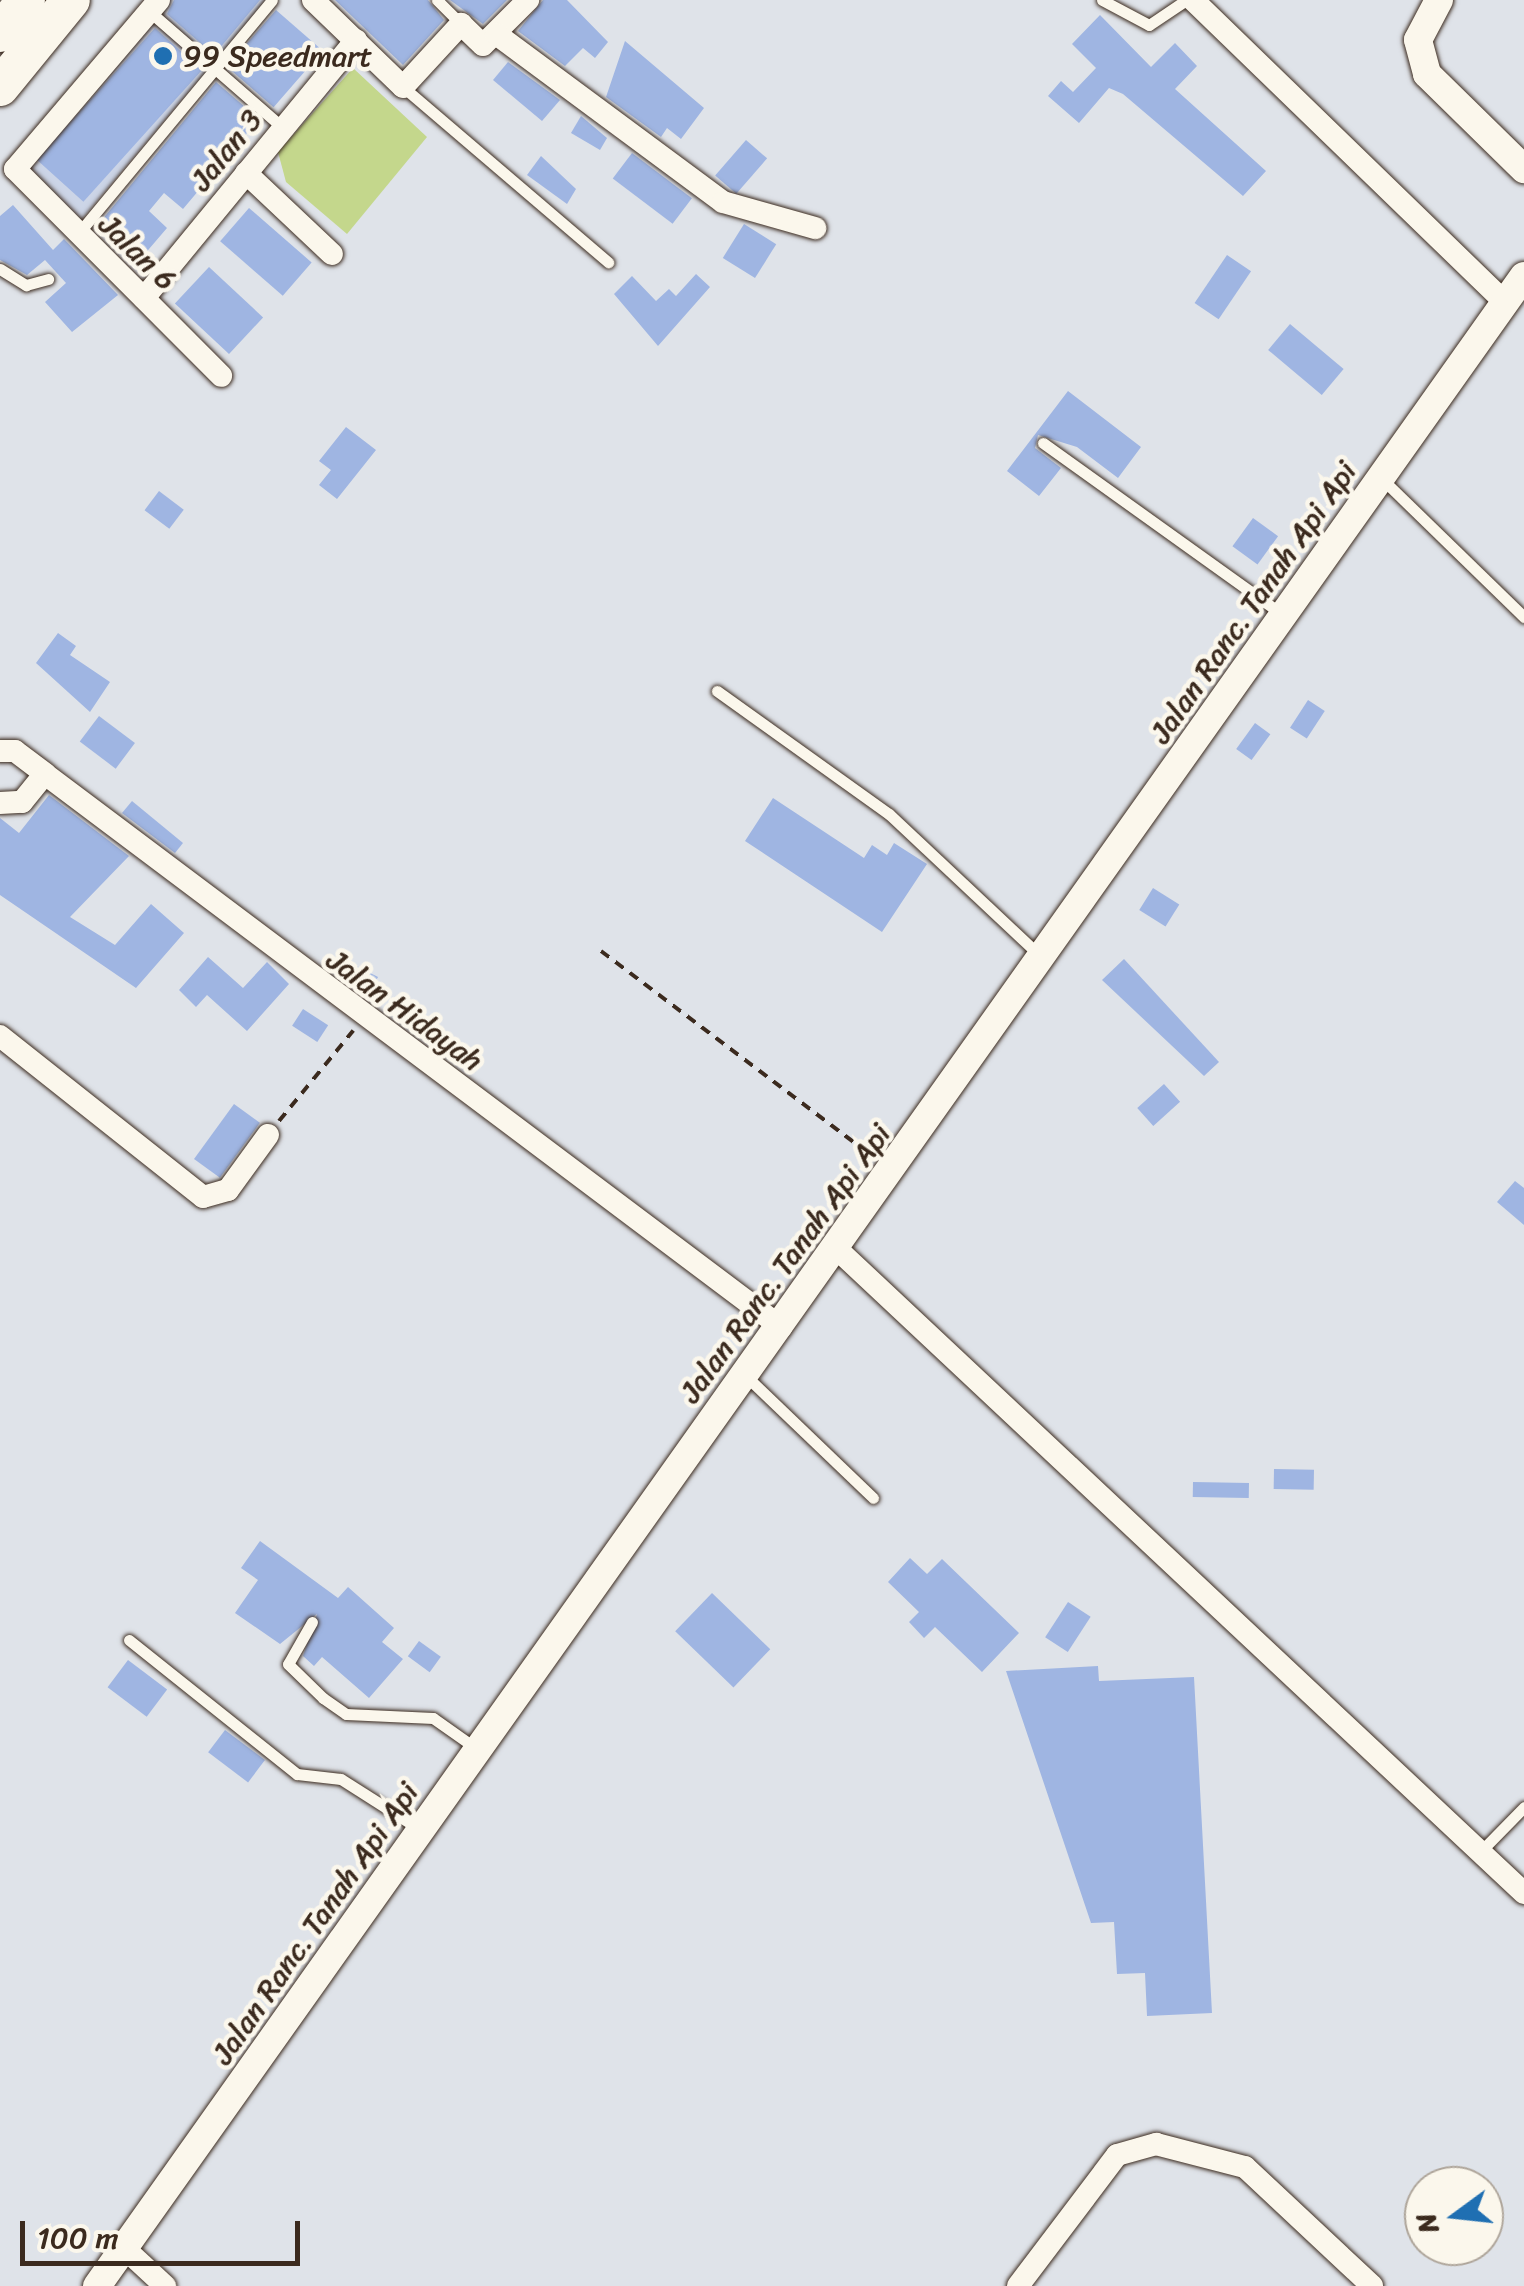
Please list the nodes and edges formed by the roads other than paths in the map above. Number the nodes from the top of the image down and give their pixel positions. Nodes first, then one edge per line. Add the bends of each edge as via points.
1 (26, 0) edge
2 (71, 0) edge
3 (272, 0) edge
4 (313, 0) edge
5 (436, 0) edge
6 (528, 0) edge
7 (1102, 0) edge
8 (1190, 0) edge
9 (1439, 0) edge
10 (154, 6) edge
11 (461, 24) junction
12 (0, 33) edge
13 (496, 34) junction
14 (356, 40) junction
15 (215, 69) junction
16 (0, 86) edge
17 (403, 87) junction
18 (283, 128) junction
19 (1524, 169) edge
20 (246, 173) junction
21 (815, 228) dead end
22 (77, 234) junction
23 (332, 254) dead end
24 (608, 262) dead end
25 (0, 269) edge
26 (48, 280) dead end
27 (1516, 292) edge
28 (144, 298) junction
29 (221, 376) dead end
30 (1043, 442) dead end
31 (1380, 478) junction
32 (1283, 615) junction
33 (1524, 616) edge
34 (717, 691) dead end
35 (0, 752) edge
36 (45, 774) junction
37 (0, 803) edge
38 (1042, 957) junction
39 (0, 1036) edge
40 (268, 1135) road end
41 (837, 1249) junction
42 (781, 1327) junction
43 (745, 1376) junction
44 (873, 1498) dead end
45 (312, 1622) dead end
46 (129, 1640) dead end
47 (477, 1750) junction
48 (1524, 1807) edge
49 (421, 1830) junction
50 (1480, 1852) junction
51 (1524, 1893) edge
52 (124, 2248) junction
53 (96, 2286) edge
54 (165, 2286) edge
55 (1018, 2286) edge
56 (1372, 2286) edge

1 - 12 highway
2 - 16 highway
3 - 15 lane
4 - 14 street
5 - 11 lane
6 - 13 street
7 - 8 lane via 1149,24
8 - 27 street
9 - 19 street via 1418,40 1427,74
10 - 15 lane
10 - 22 street, Jalan 6 via 15,169
11 - 13 street via 483,45
11 - 17 street
13 - 21 street via 723,202
14 - 17 street
14 - 18 street, Jalan 3
15 - 18 lane
15 - 22 lane
17 - 24 lane
18 - 20 street, Jalan 3
20 - 23 street
20 - 28 street, Jalan 3
22 - 28 street, Jalan 6
25 - 26 lane via 26,285
27 - 31 street, Jalan Ranc. Tanah Api Api
28 - 29 street, Jalan 6
30 - 32 lane
31 - 32 street, Jalan Ranc. Tanah Api Api
31 - 33 lane
32 - 38 street, Jalan Ranc. Tanah Api Api
34 - 38 lane via 889,814
35 - 36 street, Jalan Hidayah via 14,751
36 - 37 street via 22,802
36 - 42 street, Jalan Hidayah
38 - 41 street, Jalan Ranc. Tanah Api Api
39 - 40 street via 204,1197 228,1190
41 - 42 street, Jalan Ranc. Tanah Api Api
41 - 50 street
42 - 43 street, Jalan Ranc. Tanah Api Api
43 - 44 lane
43 - 47 street, Jalan Ranc. Tanah Api Api
45 - 47 lane via 288,1664 323,1698 346,1714 433,1718
46 - 49 lane via 297,1774 341,1779
47 - 49 street, Jalan Ranc. Tanah Api Api
48 - 50 lane
49 - 52 street, Jalan Ranc. Tanah Api Api
50 - 51 street
52 - 53 street, Jalan Ranc. Tanah Api Api
52 - 54 street
55 - 56 street via 1118,2155 1156,2144 1245,2168

